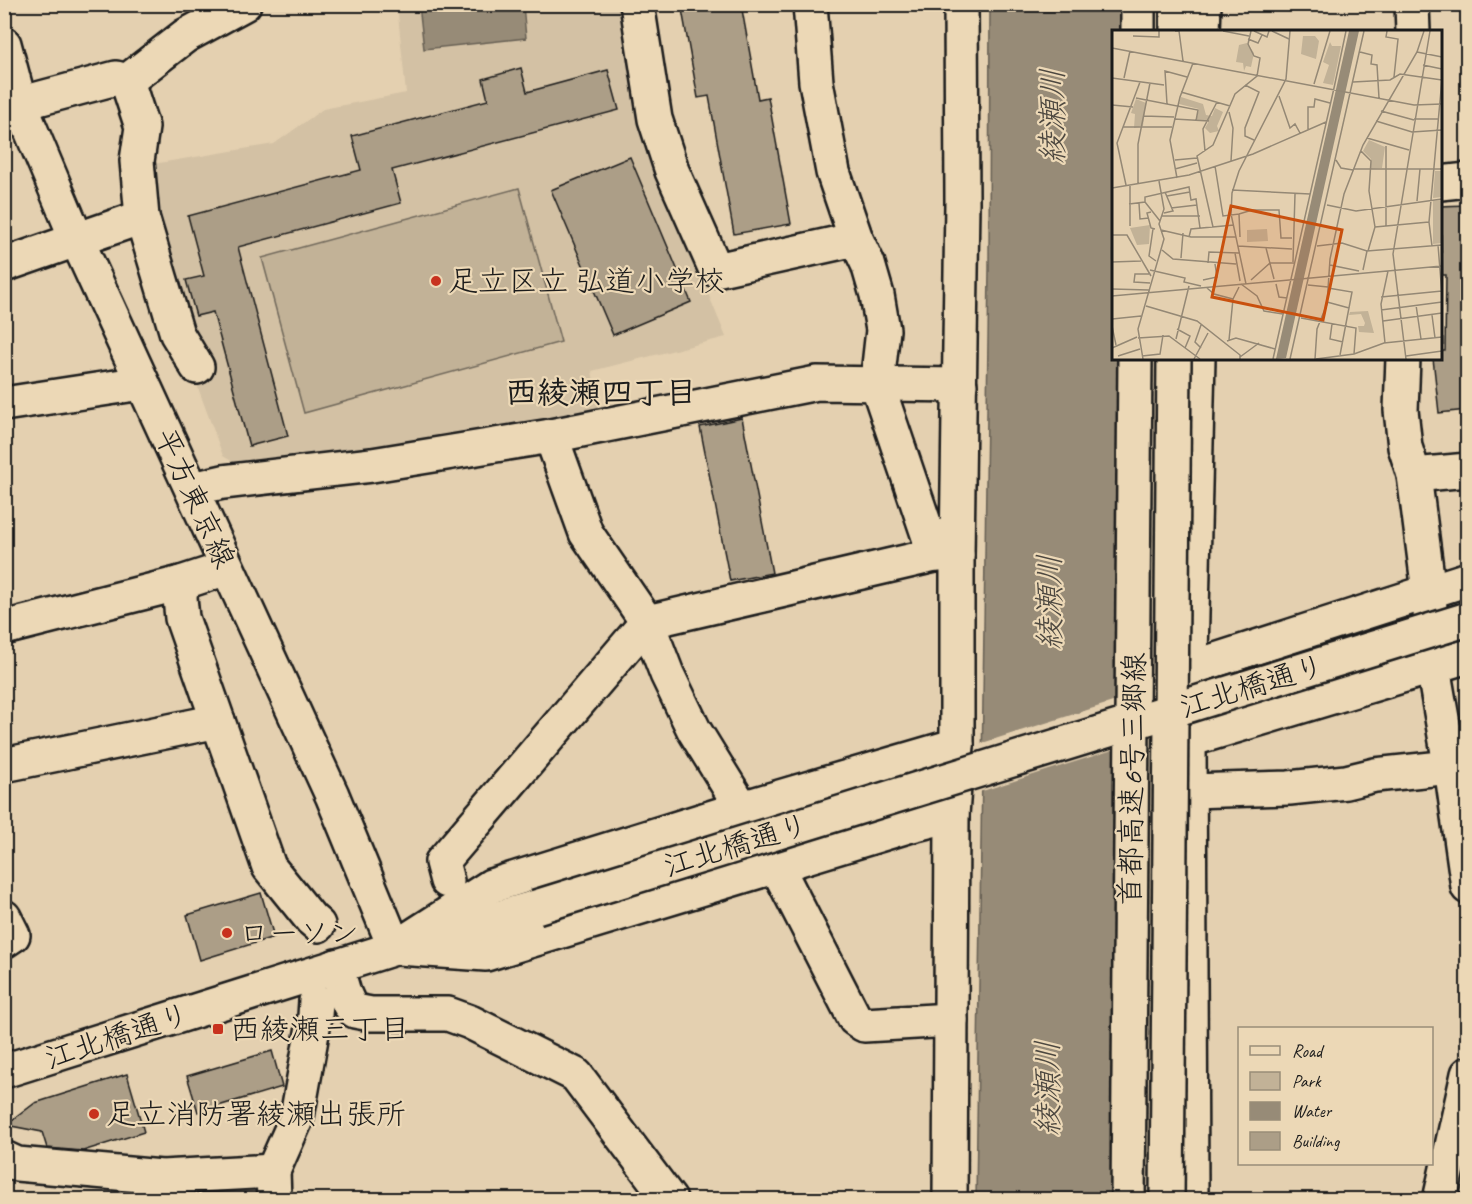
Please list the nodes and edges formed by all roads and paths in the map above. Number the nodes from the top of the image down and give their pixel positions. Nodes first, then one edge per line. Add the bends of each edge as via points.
1 (244, 4) edge
2 (637, 4) edge
3 (810, 4) edge
4 (961, 4) edge
5 (1138, 4) edge
6 (1177, 4) edge
7 (1204, 4) edge
8 (1412, 4) edge
9 (1138, 30) edge
10 (1177, 30) edge
11 (1203, 30) edge
12 (1413, 30) edge
13 (4, 44) edge
14 (127, 81) junction
15 (13, 106) edge
16 (1467, 180) edge
17 (1442, 183) edge
18 (142, 217) junction
19 (77, 240) junction
20 (856, 240) junction
21 (4, 265) edge
22 (1136, 360) edge
23 (1174, 360) edge
24 (1198, 360) edge
25 (1403, 360) edge
26 (197, 368) dead end
27 (142, 383) junction
28 (877, 384) junction
29 (960, 385) junction
30 (4, 404) edge
31 (551, 436) junction
32 (1467, 470) edge
33 (1414, 475) junction
34 (192, 489) junction
35 (946, 555) junction
36 (227, 568) junction
37 (1467, 579) edge
38 (181, 583) junction
39 (1429, 592) junction
40 (1467, 619) edge
41 (647, 622) junction
42 (4, 628) edge
43 (1467, 656) edge
44 (1433, 667) junction
45 (1191, 668) junction
46 (218, 721) junction
47 (1189, 740) junction
48 (957, 746) junction
49 (4, 765) edge
50 (890, 765) junction
51 (1457, 776) edge
52 (1190, 791) junction
53 (742, 808) junction
54 (952, 815) junction
55 (908, 826) junction
56 (776, 865) junction
57 (447, 881) dead end
58 (1467, 887) edge
59 (4, 917) edge
60 (318, 924) dead end
61 (4, 941) edge
62 (395, 948) junction
63 (336, 966) junction
64 (316, 1001) dead end
65 (951, 1020) junction
66 (4, 1071) edge
67 (1467, 1074) edge
68 (4, 1158) edge
69 (273, 1186) edge
70 (670, 1200) edge
71 (950, 1200) edge
72 (1128, 1200) edge
73 (1167, 1200) edge
74 (1191, 1200) edge
75 (1440, 1200) edge

1 - 14 main road via 185,36
2 - 20 main road via 655,119 672,171 716,270
3 - 20 main road via 816,82 833,172
4 - 29 main road
5 - 9 main road
6 - 10 main road
7 - 11 main road
8 - 12 main road
13 - 15 main road, 平方東京線
14 - 15 main road via 116,78
14 - 18 main road via 142,127 137,161
15 - 19 main road, 平方東京線
16 - 17 main road
18 - 19 main road
18 - 26 main road via 177,334
19 - 21 main road
19 - 27 main road, 平方東京線
20 - 28 main road via 868,264 883,330
22 - 72 main road, 首都高速6号三郷線, bridge
23 - 73 main road, 首都高速6号三郷線, bridge
24 - 45 main road
25 - 33 main road via 1401,410 1405,447
27 - 30 main road
27 - 34 main road, 平方東京線
28 - 29 main road
28 - 31 main road via 818,383
28 - 35 main road
29 - 35 main road
31 - 34 main road
31 - 41 main road via 586,533
32 - 33 main road
33 - 39 main road
34 - 36 main road, 平方東京線
35 - 41 main road
35 - 48 main road
36 - 38 main road
36 - 62 main road, 平方東京線 via 332,795
37 - 39 main road
38 - 42 main road
38 - 46 main road via 182,618
39 - 44 main road
39 - 45 main road
40 - 62 main road, 江北橋通り, bridge
41 - 53 main road via 694,730
41 - 57 main road via 441,862
43 - 44 main road
44 - 47 main road
44 - 51 main road
45 - 47 main road
46 - 49 main road
46 - 60 main road via 269,867
47 - 52 main road
48 - 50 main road
48 - 54 main road
50 - 53 main road
50 - 55 main road via 918,776 925,791 920,818
51 - 52 main road via 1374,775 1289,788
51 - 58 main road
52 - 74 main road
53 - 62 main road via 491,886
54 - 55 main road
54 - 65 main road
55 - 56 main road
56 - 62 main road via 486,954
56 - 65 main road via 855,1019 864,1025
59 - 61 main road via 13,936
62 - 63 main road, 江北橋通り
63 - 66 main road, 江北橋通り
63 - 70 main road via 344,993 355,1011 448,1014 576,1075
64 - 69 main road via 297,1117
65 - 71 main road
67 - 75 main road
68 - 69 main road via 17,1164

